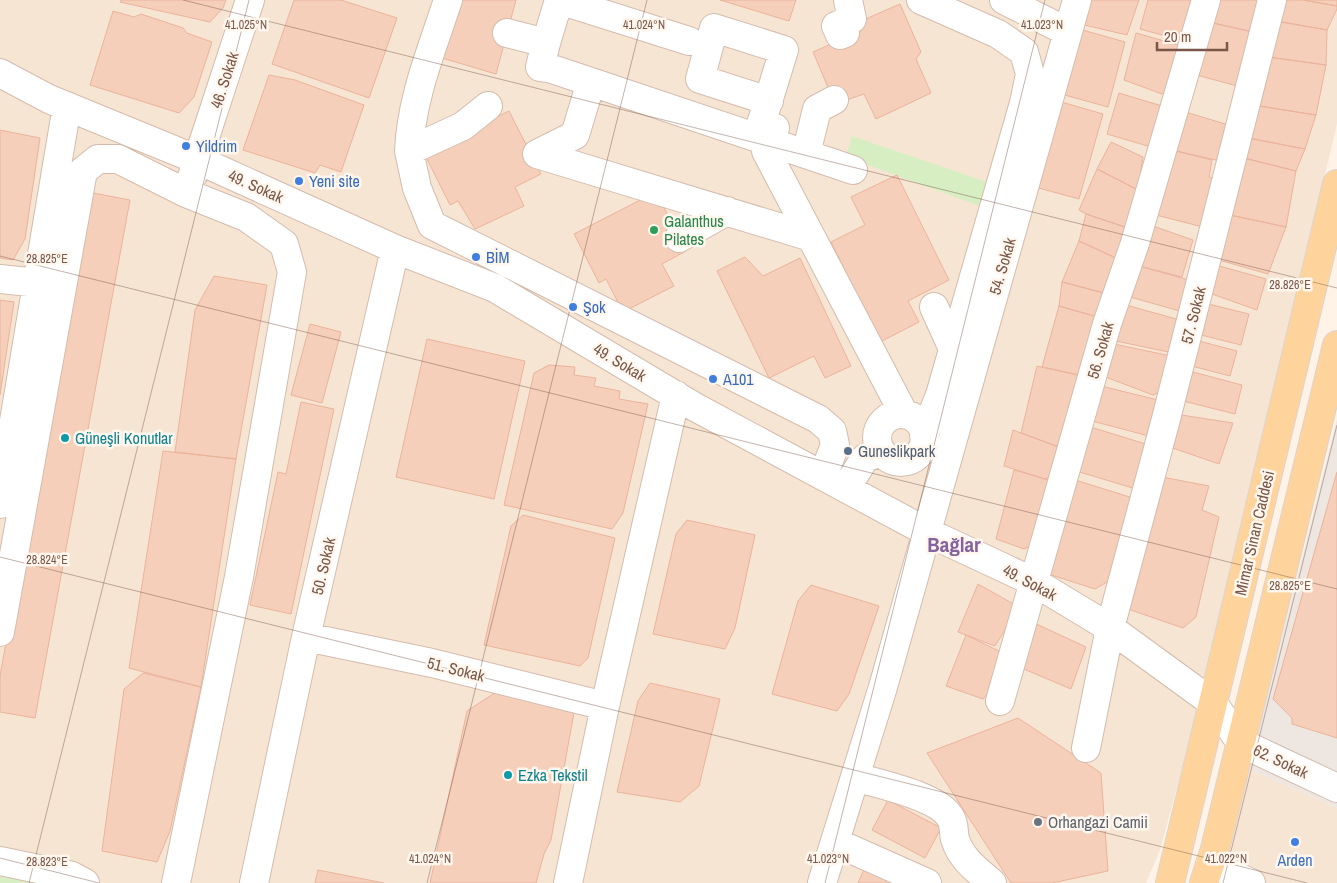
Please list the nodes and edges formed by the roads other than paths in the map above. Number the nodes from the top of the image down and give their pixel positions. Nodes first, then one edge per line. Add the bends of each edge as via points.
1 (250, 0) edge
2 (448, 0) edge
3 (559, 0) edge
4 (848, 0) edge
5 (921, 0) edge
6 (1004, 0) edge
7 (1077, 0) edge
8 (1206, 0) edge
9 (1272, 0) edge
10 (1068, 32) junction
11 (507, 33) dead end
12 (845, 33) dead end
13 (689, 41) dead end
14 (546, 43) junction
15 (0, 73) edge
16 (591, 82) junction
17 (834, 100) dead end
18 (769, 101) dead end
19 (67, 106) junction
20 (488, 106) dead end
21 (766, 135) junction
22 (409, 151) junction
23 (806, 154) junction
24 (198, 160) junction
25 (853, 170) dead end
26 (1337, 184) edge
27 (186, 193) junction
28 (727, 211) junction
29 (811, 237) junction
30 (679, 238) dead end
31 (395, 249) junction
32 (0, 279) edge
33 (38, 283) junction
34 (934, 307) dead end
35 (1337, 345) edge
36 (953, 349) junction
37 (676, 395) junction
38 (1329, 411) edge
39 (904, 414) junction
40 (924, 435) junction
41 (5, 447) edge
42 (881, 452) junction
43 (823, 476) junction
44 (846, 488) junction
45 (0, 504) edge
46 (927, 532) junction
47 (1034, 582) junction
48 (1110, 628) junction
49 (0, 632) edge
50 (306, 637) junction
51 (1000, 701) dead end
52 (1213, 703) junction
53 (605, 706) junction
54 (1241, 743) junction
55 (1086, 748) dead end
56 (855, 777) junction
57 (1337, 788) edge
58 (835, 842) junction
59 (0, 861) edge
60 (1207, 874) edge
61 (85, 883) edge
62 (176, 883) edge
63 (254, 883) edge
64 (568, 883) edge
65 (822, 883) edge
66 (927, 883) edge
67 (992, 883) edge
68 (1170, 883) edge
69 (1251, 883) edge

1 - 24 street, 46. Sokak
2 - 22 street via 420,86 410,130
3 - 13 street
3 - 14 street
4 - 12 street via 852,19 836,26 840,35
5 - 36 street via 998,34 1024,52 1030,74
6 - 10 street
7 - 10 street, 54. Sokak
8 - 47 street, 56. Sokak via 1135,243 1107,324
9 - 48 street, 57. Sokak
10 - 46 street, 54. Sokak
11 - 14 street
14 - 16 street via 540,68 550,68
15 - 19 street, 49. Sokak
16 - 21 street
16 - 28 street via 575,135 535,156
17 - 23 street via 818,108
18 - 21 street
19 - 24 street, 49. Sokak
19 - 33 street
20 - 22 street via 463,126
21 - 23 street
21 - 29 street via 766,150
22 - 43 street via 417,188 432,225 818,419 832,431 835,444
23 - 25 street
24 - 27 street, 46. Sokak
24 - 31 street, 49. Sokak
26 - 52 main road, Mimar Sinan Caddesi
27 - 49 street via 118,159 98,159 82,171
27 - 62 street via 246,217 284,244 292,272 239,577
28 - 29 street
28 - 30 street
29 - 39 street
31 - 37 street, 49. Sokak via 495,288
31 - 50 street, 50. Sokak
32 - 33 street
33 - 41 street
34 - 36 street
35 - 38 main road
36 - 40 street
37 - 43 street, 49. Sokak
37 - 53 street
38 - 54 main road
39 - 40 street via 917,421
39 - 42 street via 888,418 878,429
40 - 42 street via 921,450 909,460 894,461
41 - 45 street
42 - 44 street via 865,458
43 - 44 street, 49. Sokak
44 - 46 street, 49. Sokak
46 - 47 street, 49. Sokak
46 - 56 street, 54. Sokak
47 - 48 street, 49. Sokak
47 - 51 street, 56. Sokak
48 - 52 street, 49. Sokak
48 - 55 street, 57. Sokak
50 - 53 street, 51. Sokak via 432,663
50 - 63 street, 50. Sokak
52 - 54 street, 62. Sokak
52 - 68 main road, Mimar Sinan Caddesi
53 - 64 street
54 - 57 street, 62. Sokak
54 - 60 main road
56 - 58 street, 54. Sokak
56 - 67 street via 939,805 954,824 958,849 963,857
58 - 65 street, 54. Sokak
58 - 66 street
59 - 61 street via 72,876
60 - 69 street

